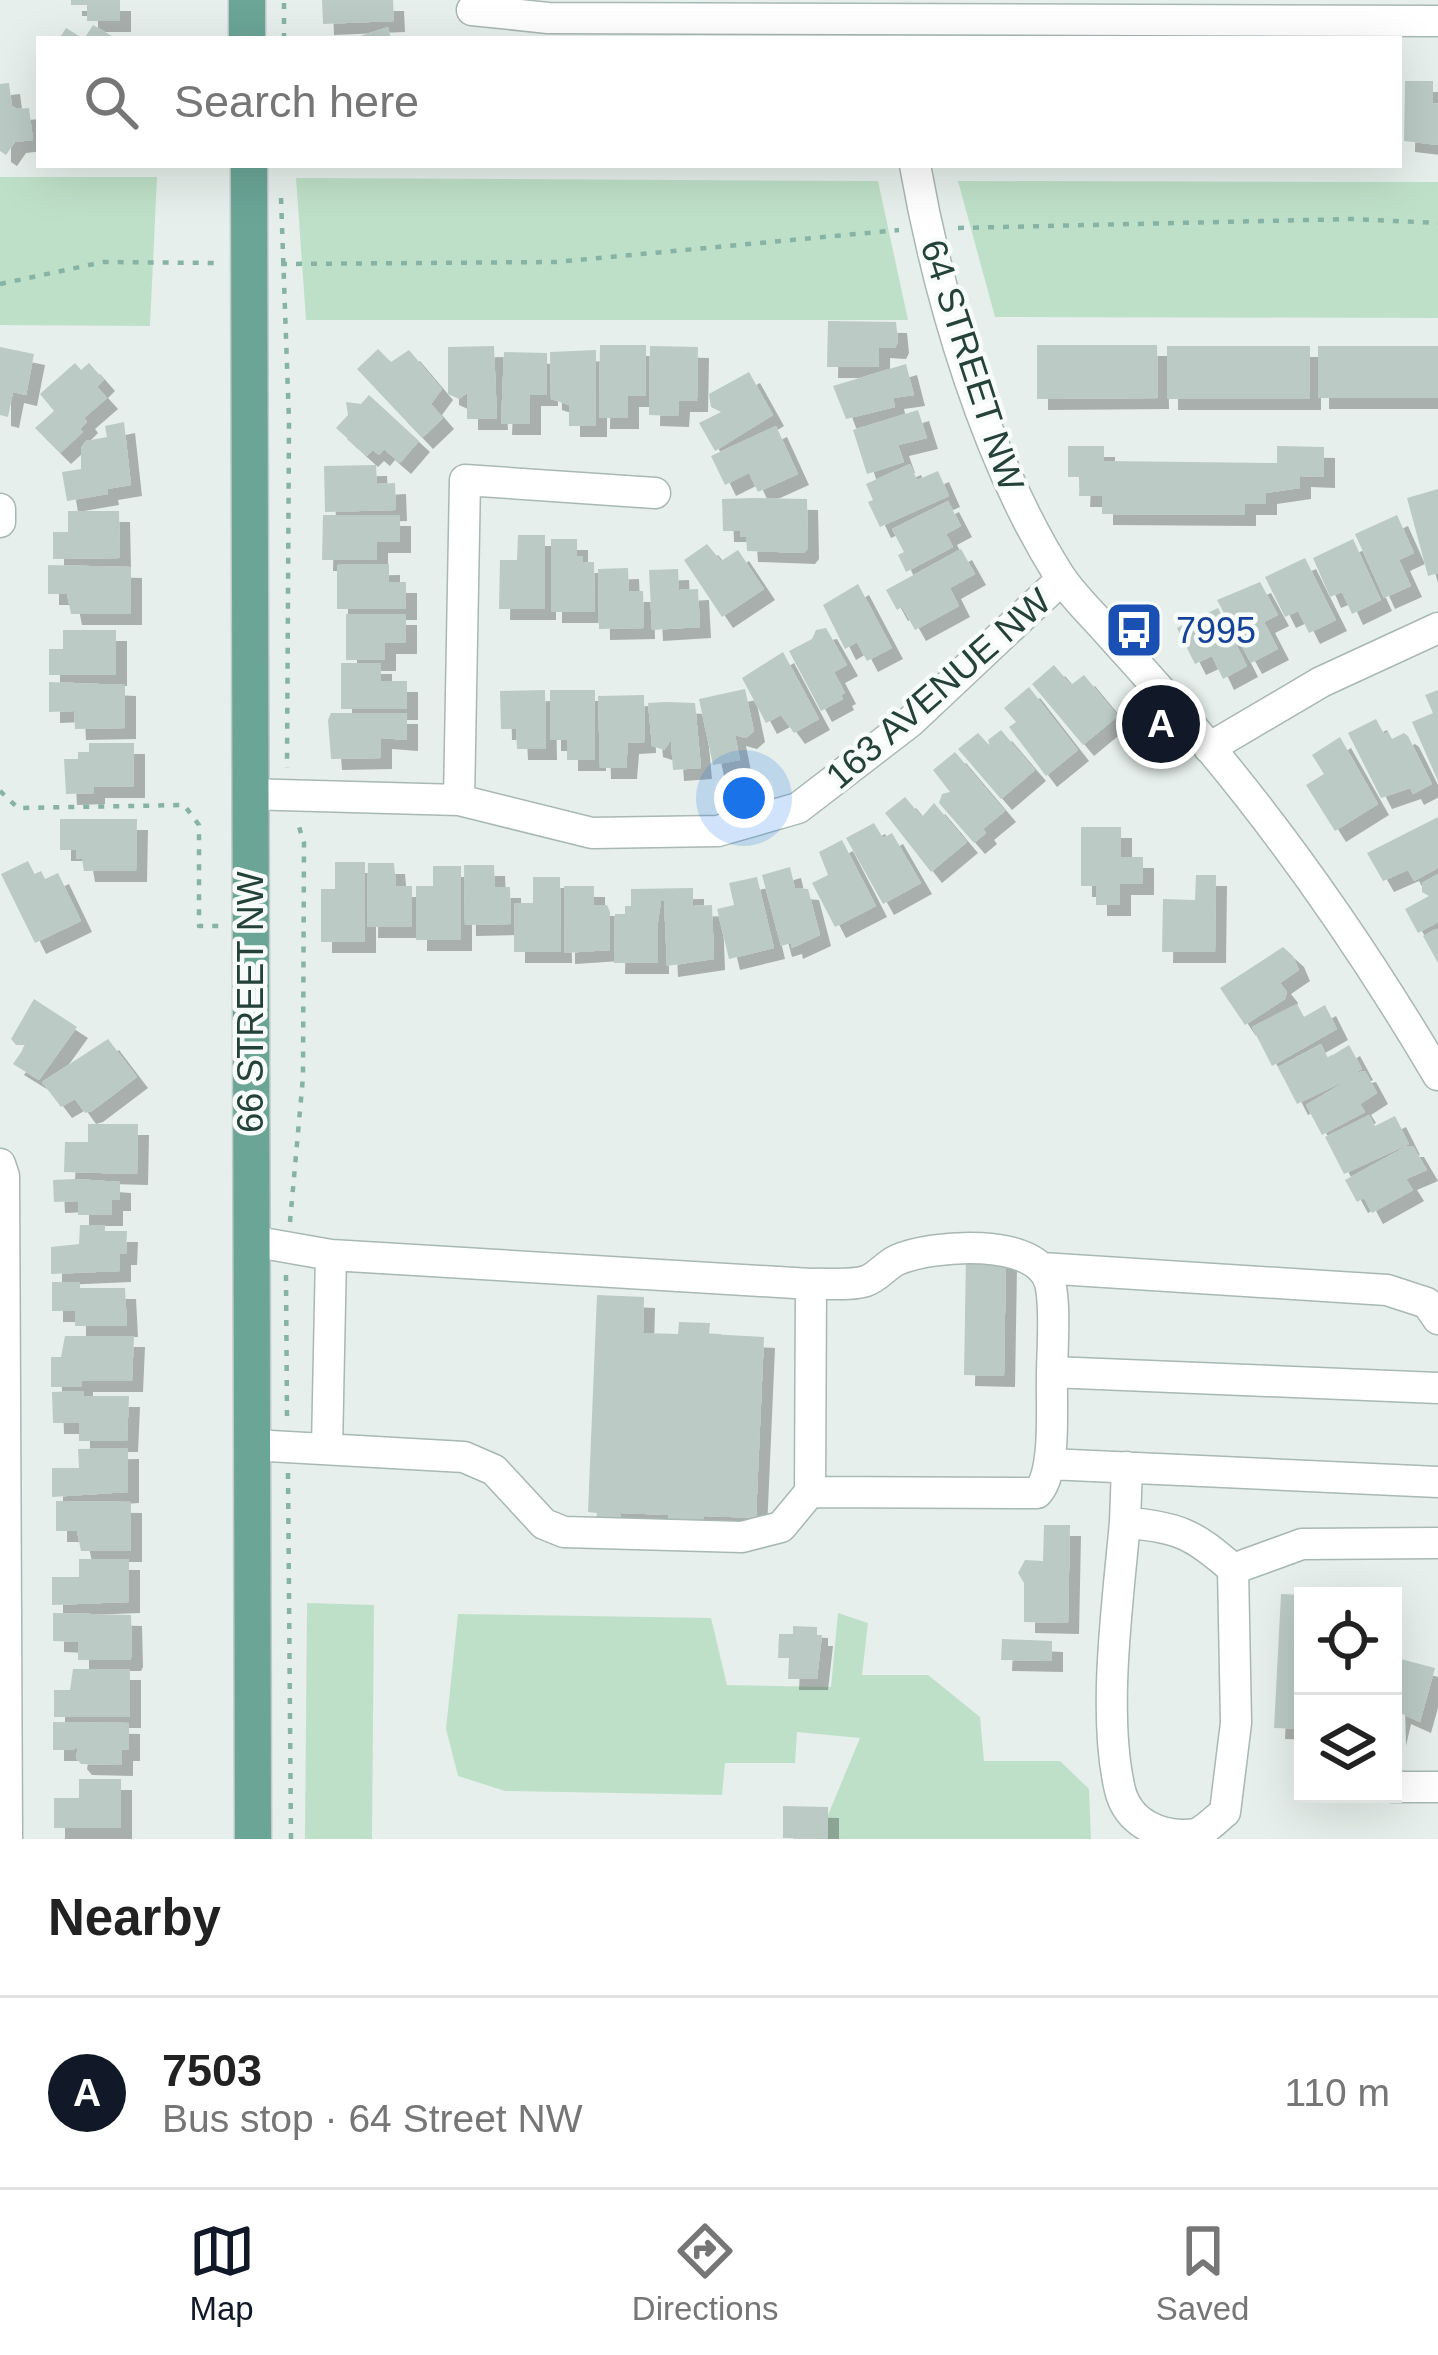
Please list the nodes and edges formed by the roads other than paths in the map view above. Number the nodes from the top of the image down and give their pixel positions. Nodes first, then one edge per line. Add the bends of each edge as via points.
1 (247, 0) edge
2 (472, 10) dead end
3 (909, 20) edge
4 (1438, 21) edge
5 (247, 36) edge
6 (916, 168) edge
7 (264, 175) edge
8 (655, 493) dead end
9 (0, 508) edge
10 (0, 522) edge
11 (1062, 580) junction
12 (1438, 628) edge
13 (1209, 748) junction
14 (249, 794) junction
15 (459, 800) junction
16 (1438, 1075) edge
17 (0, 1164) edge
18 (251, 1241) junction
19 (331, 1255) junction
20 (1042, 1268) junction
21 (811, 1285) junction
22 (1438, 1319) edge
23 (1052, 1372) junction
24 (1438, 1388) edge
25 (269, 1445) junction
26 (327, 1448) junction
27 (1049, 1464) junction
28 (1127, 1468) junction
29 (1438, 1482) edge
30 (810, 1492) junction
31 (1125, 1522) junction
32 (1438, 1543) edge
33 (1233, 1569) junction
34 (1402, 1787) edge
35 (1438, 1787) edge
36 (7, 1839) edge
37 (253, 1839) edge

1 - 5 main road
2 - 3 street via 548,18
3 - 4 street
6 - 11 street, 64 STREET NW via 989,432
7 - 14 main road, 66 STREET NW
8 - 15 street via 465,479
9 - 10 street
11 - 13 street, 64 STREET NW
11 - 15 street, 163 AVENUE NW via 910,722 798,808 718,831 592,833
12 - 13 street via 1321,682
13 - 16 street, 64 STREET NW via 1348,931
14 - 15 street, 163 AVENUE NW
14 - 18 main road, 66 STREET NW
17 - 36 street
18 - 19 street
18 - 25 main road, 66 STREET NW
19 - 21 street
19 - 26 street
20 - 21 street via 992,1248 940,1251 897,1260 866,1281
20 - 22 street via 1387,1290 1427,1303
20 - 23 street via 1050,1283
21 - 30 street
23 - 24 street
23 - 27 street
25 - 26 street
25 - 37 main road, 66 STREET NW
26 - 30 street via 464,1457 494,1470 544,1524 564,1532 742,1537 781,1526
27 - 28 street
27 - 30 street via 1037,1493
28 - 29 street
28 - 31 street
31 - 33 street via 1175,1528
31 - 33 street via 1114,1715 1120,1793 1141,1828 1166,1839 1195,1835 1226,1812 1236,1724
32 - 33 street via 1302,1544
34 - 35 street

